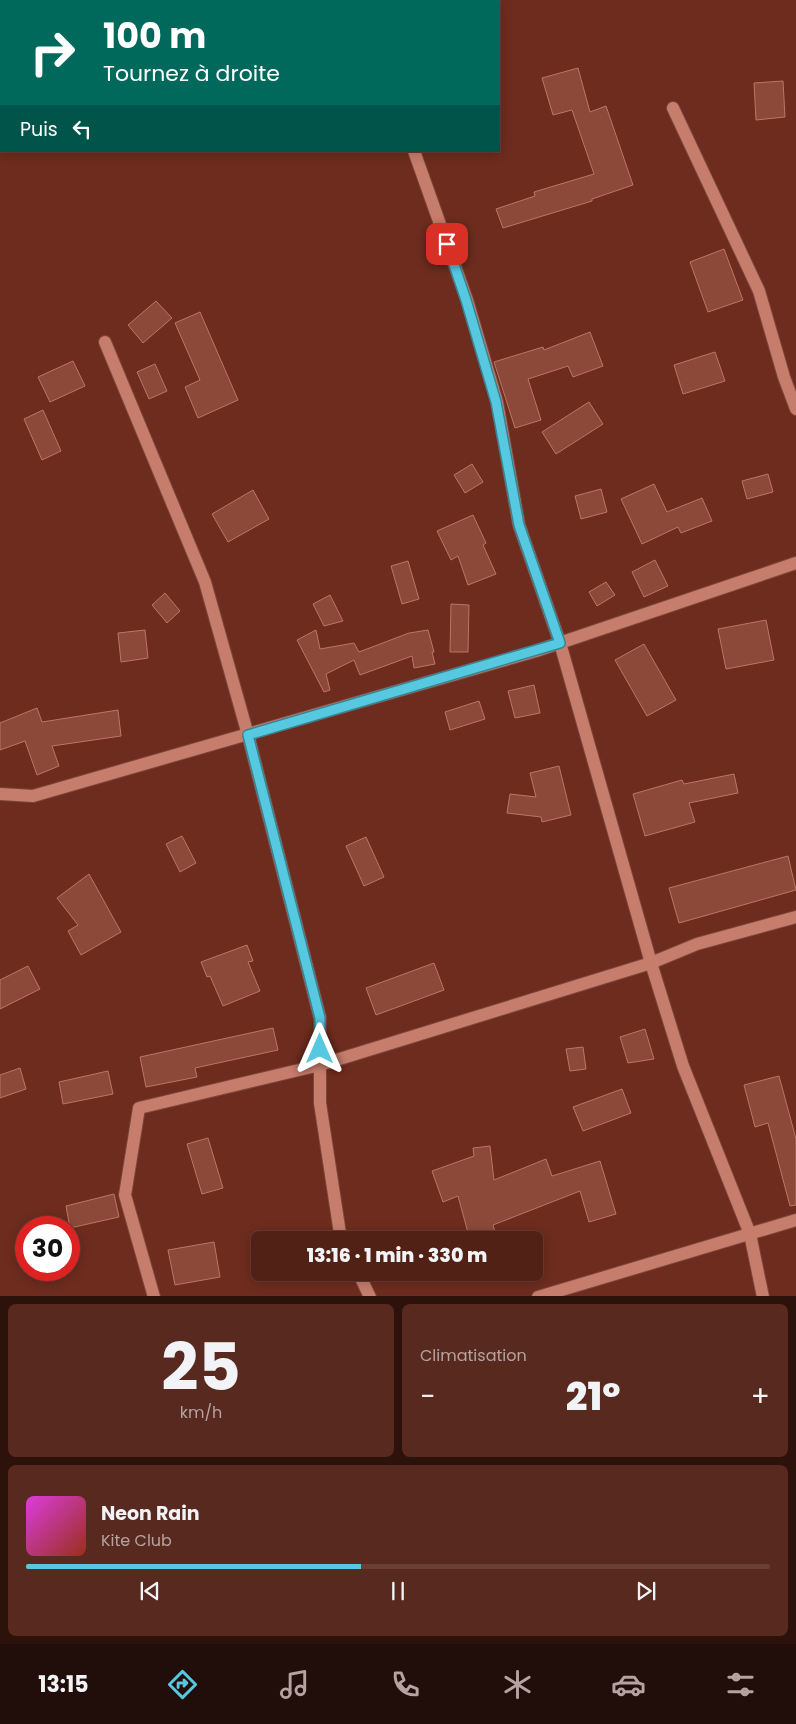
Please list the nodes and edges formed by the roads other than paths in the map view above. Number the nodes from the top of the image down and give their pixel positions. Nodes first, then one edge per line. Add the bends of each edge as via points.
1 (673, 108) dead end
2 (414, 152) edge
3 (105, 342) dead end
4 (796, 409) edge
5 (796, 563) edge
6 (560, 643) junction
7 (248, 735) junction
8 (0, 794) edge
9 (796, 917) edge
10 (651, 963) junction
11 (320, 1065) junction
12 (796, 1220) edge
13 (340, 1231) edge
14 (750, 1234) junction
15 (362, 1281) edge
16 (154, 1296) edge
17 (370, 1296) edge
18 (538, 1296) edge
19 (763, 1296) edge

1 - 4 street via 759,291
2 - 6 street via 478,337 496,402 519,525
3 - 7 street via 205,582
5 - 6 street
6 - 7 street
6 - 10 street
7 - 8 street via 33,796
7 - 11 street via 320,1018
9 - 10 street via 697,944
10 - 11 street
10 - 14 street via 683,1066
11 - 13 street via 320,1103
11 - 16 street via 140,1108 126,1195
12 - 14 street
14 - 18 street
14 - 19 street
15 - 17 street

